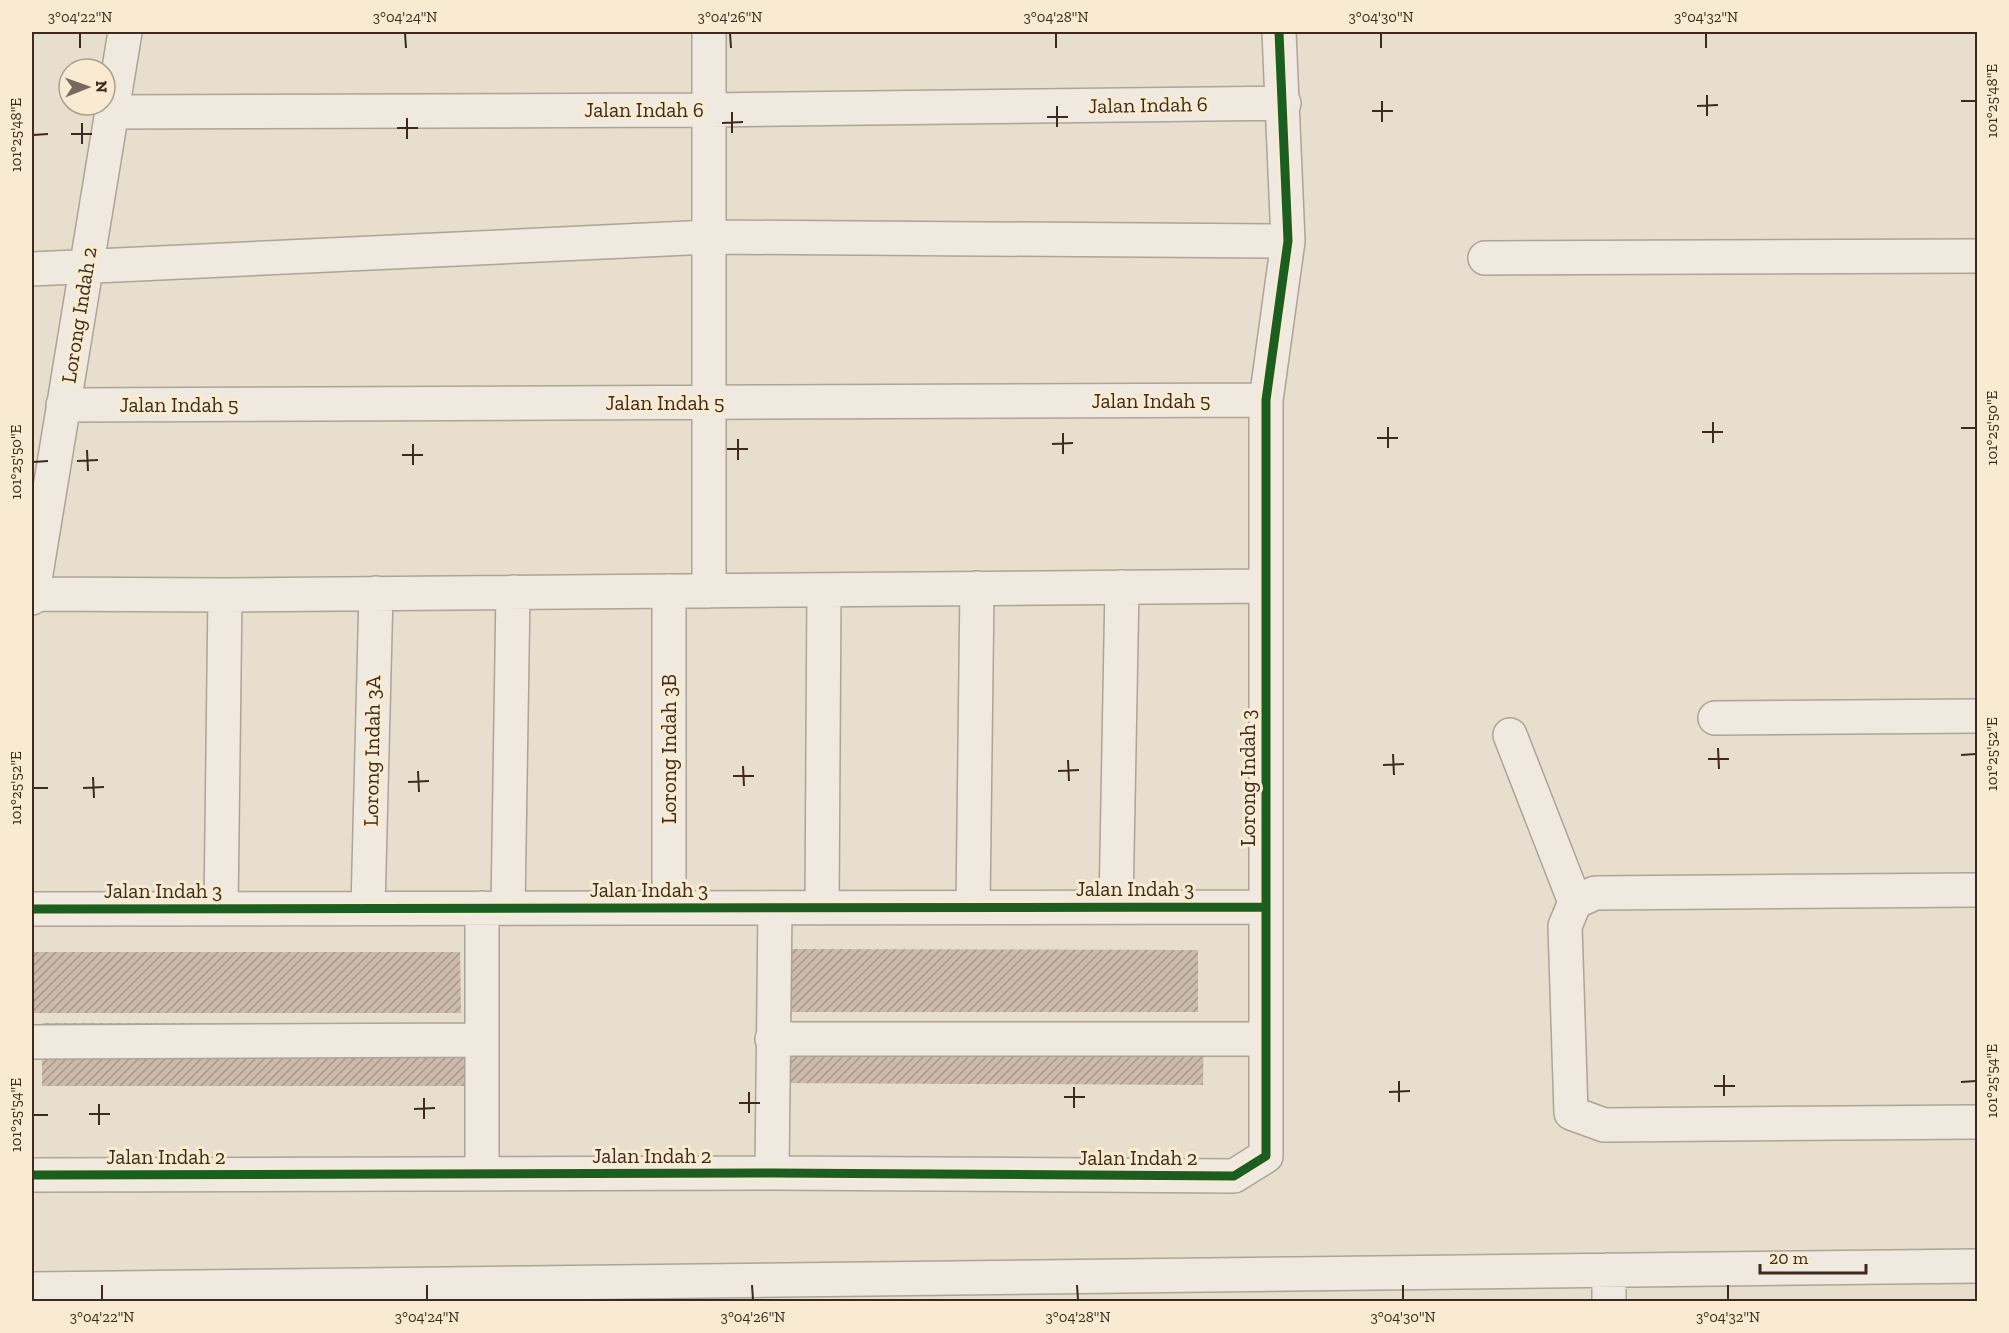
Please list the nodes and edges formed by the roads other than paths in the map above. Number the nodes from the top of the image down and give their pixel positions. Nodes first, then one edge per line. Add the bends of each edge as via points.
1 (125, 32) edge
2 (709, 32) edge
3 (1279, 32) edge
4 (117, 81) edge
5 (1284, 103) junction
6 (710, 110) junction
7 (117, 112) edge
8 (111, 117) edge
9 (709, 237) junction
10 (1288, 241) junction
11 (1977, 256) edge
12 (1485, 258) dead end
13 (86, 268) junction
14 (32, 269) edge
15 (1266, 400) junction
16 (709, 403) junction
17 (63, 405) junction
18 (1266, 586) junction
19 (1122, 587) junction
20 (977, 588) junction
21 (824, 590) junction
22 (669, 591) junction
23 (709, 591) junction
24 (513, 592) junction
25 (376, 594) junction
26 (225, 595) junction
27 (32, 596) edge
28 (1977, 716) edge
29 (1715, 718) dead end
30 (1509, 735) dead end
31 (1977, 890) edge
32 (1575, 902) junction
33 (974, 907) junction
34 (1116, 907) junction
35 (1266, 907) junction
36 (368, 908) junction
37 (495, 908) junction
38 (669, 908) junction
39 (774, 908) junction
40 (822, 908) junction
41 (32, 909) edge
42 (221, 909) junction
43 (772, 1039) junction
44 (1266, 1039) junction
45 (482, 1040) junction
46 (32, 1042) edge
47 (1977, 1122) edge
48 (1266, 1156) joint
49 (772, 1173) junction
50 (482, 1174) junction
51 (32, 1175) edge
52 (1977, 1266) edge
53 (1609, 1286) edge
54 (1229, 1288) edge
55 (32, 1289) edge
56 (730, 1291) edge
57 (340, 1294) edge

1 - 4 street, Lorong Indah 2
2 - 6 street
3 - 5 street, Lorong Indah 3
5 - 6 street, Jalan Indah 6
5 - 10 street, Lorong Indah 3
6 - 7 street, Jalan Indah 6
6 - 9 street
8 - 13 street, Lorong Indah 2
9 - 10 street
9 - 13 street
9 - 16 street
10 - 15 street, Lorong Indah 3
11 - 12 street
13 - 14 street
13 - 17 street, Lorong Indah 2
15 - 16 street, Jalan Indah 5
15 - 18 street, Lorong Indah 3
16 - 17 street, Jalan Indah 5
16 - 23 street
17 - 27 street, Lorong Indah 2
18 - 19 street
18 - 35 street, Lorong Indah 3
19 - 20 street
19 - 34 street
20 - 21 street
20 - 33 street
21 - 23 street
21 - 40 street
22 - 23 street
22 - 24 street
22 - 38 street, Lorong Indah 3B
24 - 25 street
24 - 37 street
25 - 26 street
25 - 36 street, Lorong Indah 3A
26 - 27 street
26 - 42 street
28 - 29 street
30 - 32 street
31 - 32 street via 1595,893
32 - 47 street via 1565,926 1571,1113 1604,1125
33 - 34 street, Jalan Indah 3
33 - 40 street, Jalan Indah 3
34 - 35 street, Jalan Indah 3
35 - 44 street, Lorong Indah 3
36 - 37 street, Jalan Indah 3
36 - 42 street, Jalan Indah 3
37 - 38 street, Jalan Indah 3
37 - 45 street
38 - 39 street, Jalan Indah 3
39 - 40 street, Jalan Indah 3
39 - 43 street
41 - 42 street, Jalan Indah 3
43 - 44 street
43 - 49 street
44 - 48 street, Lorong Indah 3
45 - 46 street
45 - 50 street
48 - 49 street, Jalan Indah 2 via 1234,1176
49 - 50 street, Jalan Indah 2
50 - 51 street, Jalan Indah 2
52 - 53 street
53 - 54 street
54 - 56 street
55 - 57 street
56 - 57 street

